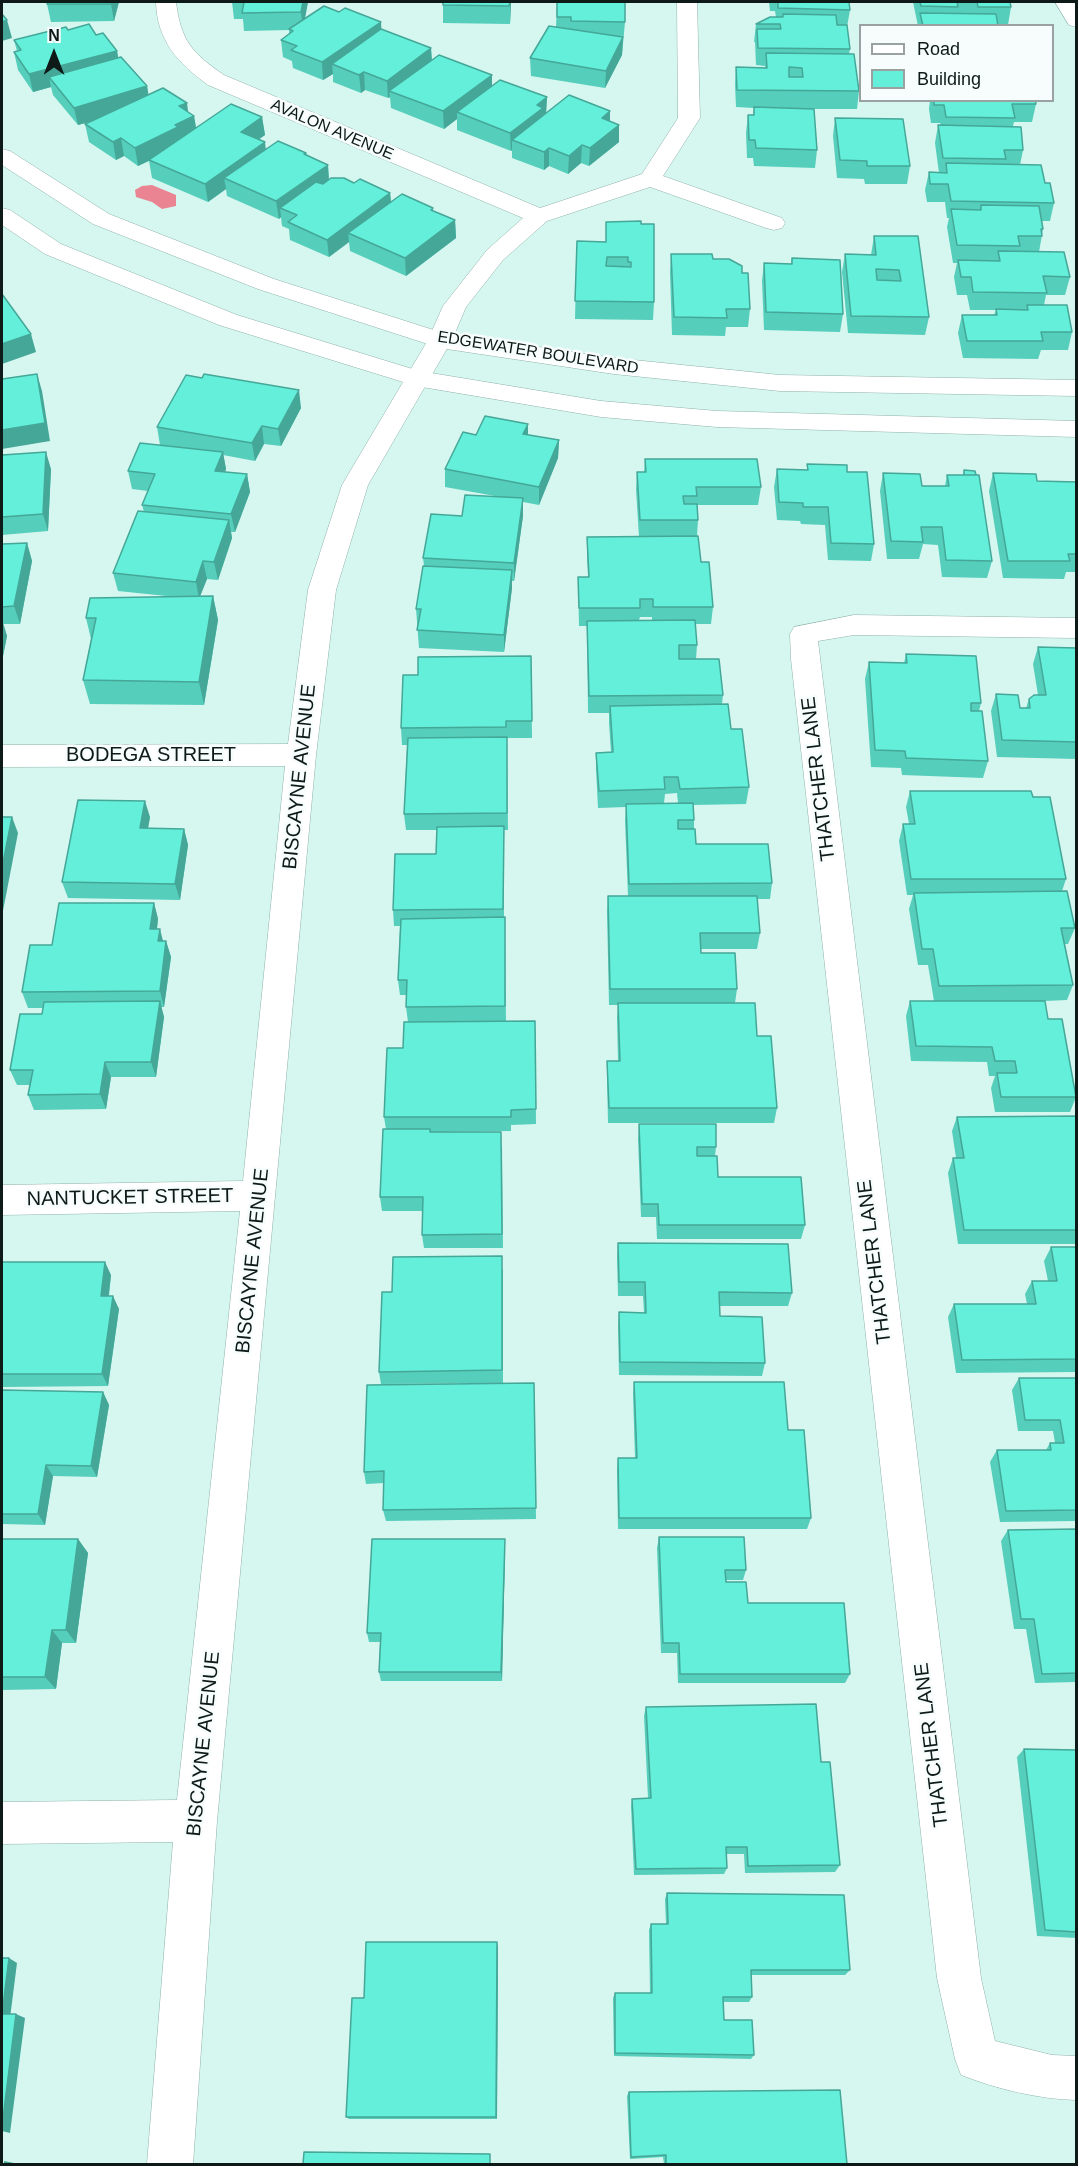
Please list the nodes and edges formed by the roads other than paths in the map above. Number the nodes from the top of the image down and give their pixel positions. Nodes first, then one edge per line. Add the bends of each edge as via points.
1 (166, 2) edge
2 (687, 2) edge
3 (1065, 2) edge
4 (1077, 21) edge
5 (2, 156) edge
6 (650, 179) junction
7 (2, 215) edge
8 (539, 216) junction
9 (774, 223) dead end
10 (440, 340) junction
11 (416, 378) junction
12 (1077, 388) edge
13 (1077, 429) edge
14 (1077, 628) edge
15 (301, 755) junction
16 (2, 756) edge
17 (260, 1196) junction
18 (2, 1200) edge
19 (196, 1821) junction
20 (2, 1823) edge
21 (1077, 2078) edge
22 (170, 2164) edge

1 - 8 street, AVALON AVENUE via 169,28 178,47 216,80
2 - 6 street via 689,118
3 - 4 street
5 - 10 street, EDGEWATER BOULEVARD via 101,219 266,284
6 - 8 street
6 - 9 street
7 - 11 street via 53,249 228,320
8 - 10 street, BISCAYNE AVENUE via 495,255 455,306
10 - 11 street, BISCAYNE AVENUE
10 - 12 street, EDGEWATER BOULEVARD via 614,366 780,383
11 - 13 street via 602,409 717,419
11 - 15 street, BISCAYNE AVENUE via 355,485 322,590
14 - 21 street, THATCHER LANE via 854,625 804,634 959,1978 977,2059 1052,2077
15 - 16 street, BODEGA STREET
15 - 17 street, BISCAYNE AVENUE
17 - 18 street, NANTUCKET STREET
17 - 19 street, BISCAYNE AVENUE
19 - 20 street
19 - 22 street, BISCAYNE AVENUE

